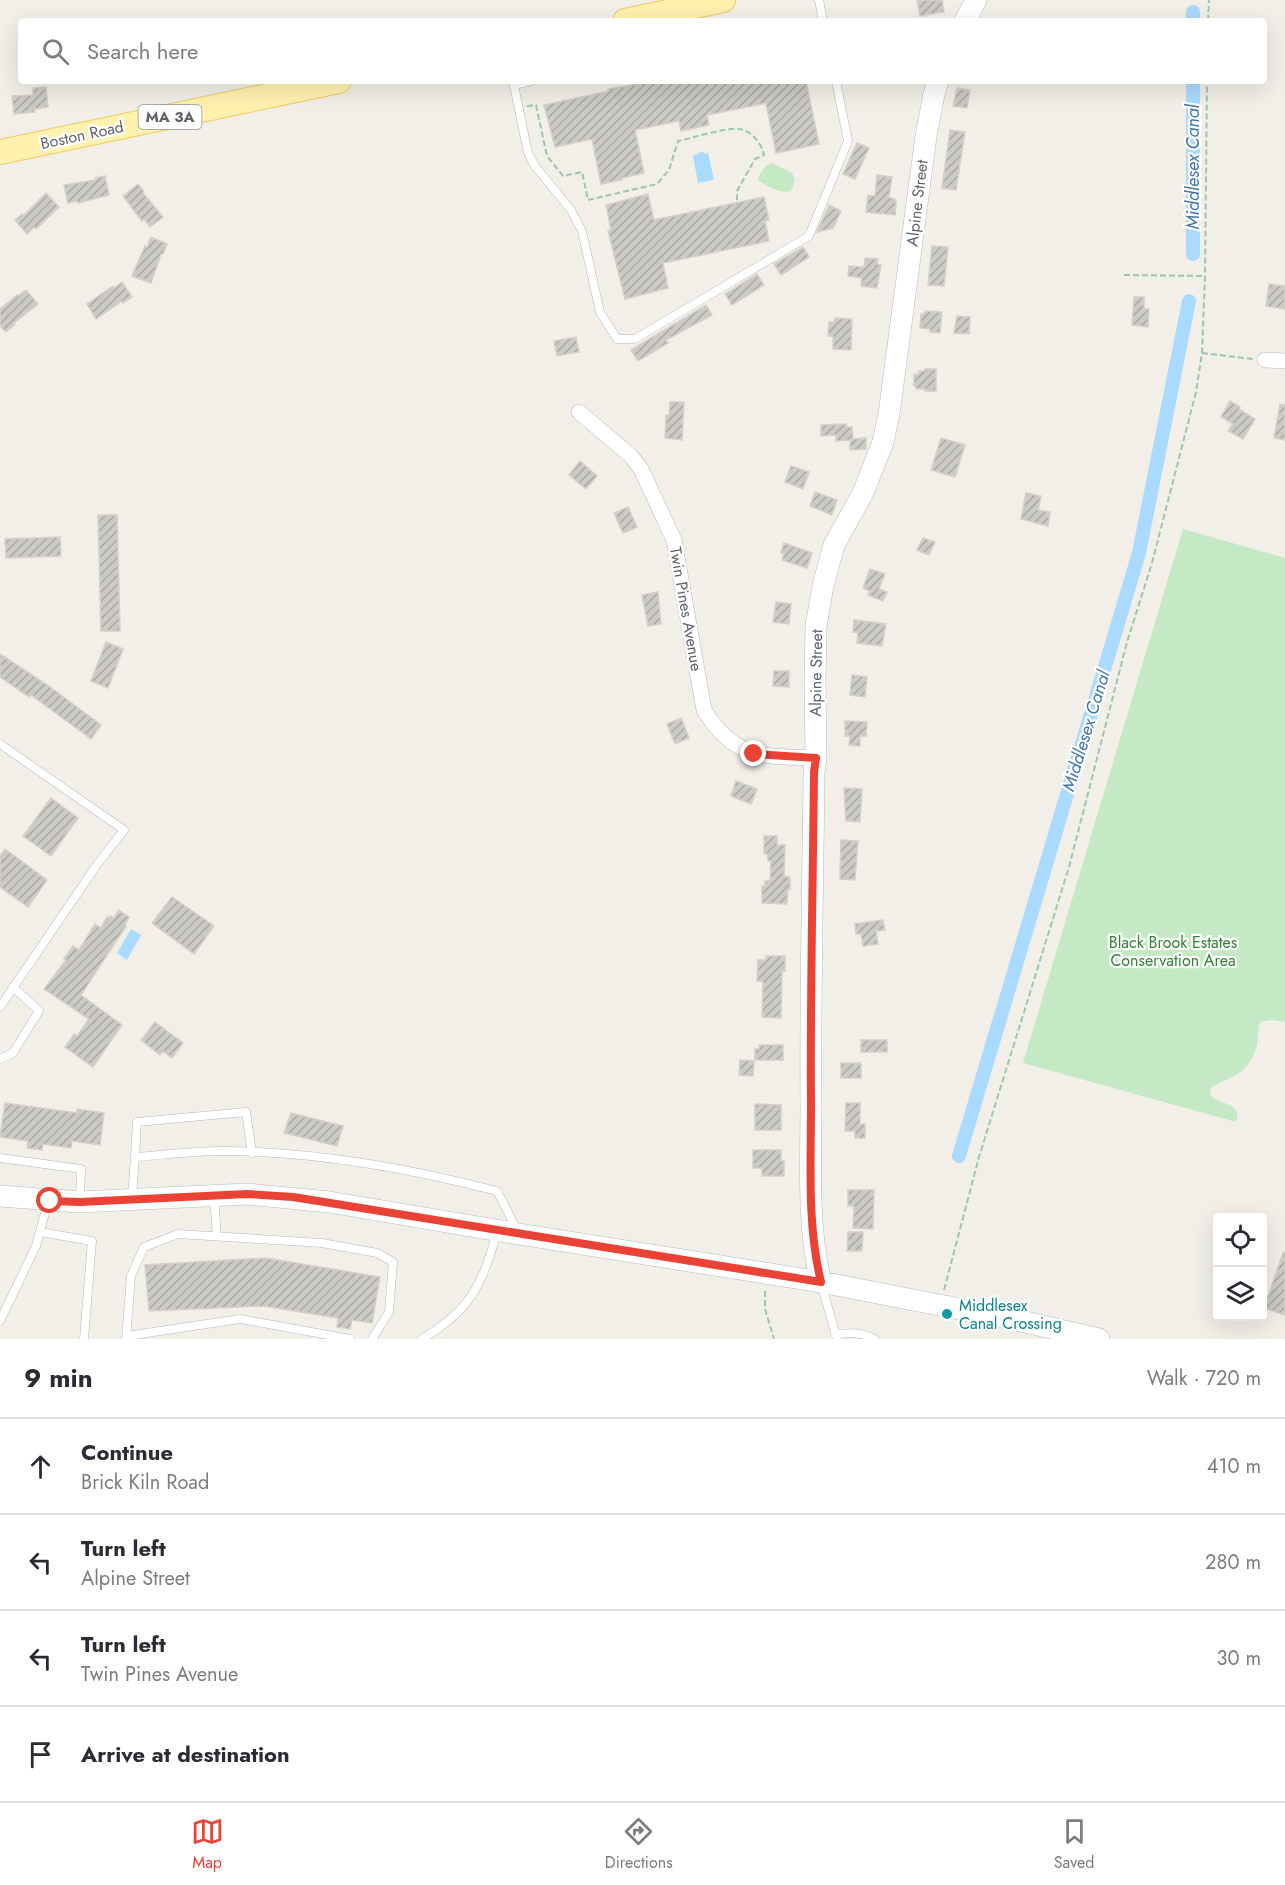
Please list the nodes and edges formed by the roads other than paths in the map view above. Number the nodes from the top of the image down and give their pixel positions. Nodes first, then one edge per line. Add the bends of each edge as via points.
1 (723, 0) edge
2 (819, 0) edge
3 (976, 0) edge
4 (639, 18) edge
5 (822, 18) edge
6 (967, 18) edge
7 (325, 84) edge
8 (514, 84) edge
9 (837, 84) edge
10 (937, 84) edge
11 (0, 152) edge
12 (1265, 360) road end
13 (1285, 361) edge
14 (579, 412) dead end
15 (0, 744) edge
16 (816, 758) junction
17 (14, 987) junction
18 (0, 1007) edge
19 (0, 1059) edge
20 (252, 1153) junction
21 (135, 1157) junction
22 (0, 1158) edge
23 (214, 1194) junction
24 (0, 1196) edge
25 (132, 1199) junction
26 (48, 1201) junction
27 (80, 1202) junction
28 (497, 1231) junction
29 (40, 1232) junction
30 (519, 1234) junction
31 (217, 1236) junction
32 (821, 1282) junction
33 (0, 1321) edge
34 (126, 1337) edge
35 (836, 1337) edge
36 (84, 1339) edge
37 (350, 1339) edge
38 (372, 1339) edge
39 (422, 1339) edge
40 (875, 1339) edge
41 (1099, 1339) edge

1 - 4 main road
2 - 5 lane
3 - 6 street
7 - 11 main road, Boston Road / MA 3A
8 - 9 lane via 528,153 572,210 582,231 600,312 617,339 635,339 809,236 848,141
10 - 16 street, Alpine Street via 926,136 883,442 863,493 834,546 823,585 816,626
12 - 13 street
14 - 16 street, Twin Pines Avenue via 641,469 674,540 704,710 716,729 734,745 754,754
15 - 17 lane via 124,830
16 - 32 street, Alpine Street via 810,972 811,1119 814,1248
17 - 18 lane
17 - 19 lane via 39,1011 13,1053
20 - 21 lane via 220,1151
20 - 21 lane via 246,1112 137,1122
20 - 30 lane via 319,1156 445,1177 497,1191
21 - 25 lane
22 - 27 lane via 81,1169
23 - 25 street
23 - 28 street via 293,1197
23 - 31 lane
24 - 26 street
25 - 27 street
26 - 27 street
26 - 29 lane
28 - 30 street
28 - 39 lane via 487,1268 474,1294 459,1312
29 - 33 lane
29 - 36 lane via 92,1242
30 - 32 street
31 - 34 lane via 178,1234 144,1247 131,1276
31 - 38 lane via 322,1243 377,1253 393,1262 389,1312
32 - 35 lane
32 - 41 street
34 - 37 lane via 240,1319
35 - 40 lane via 851,1332

